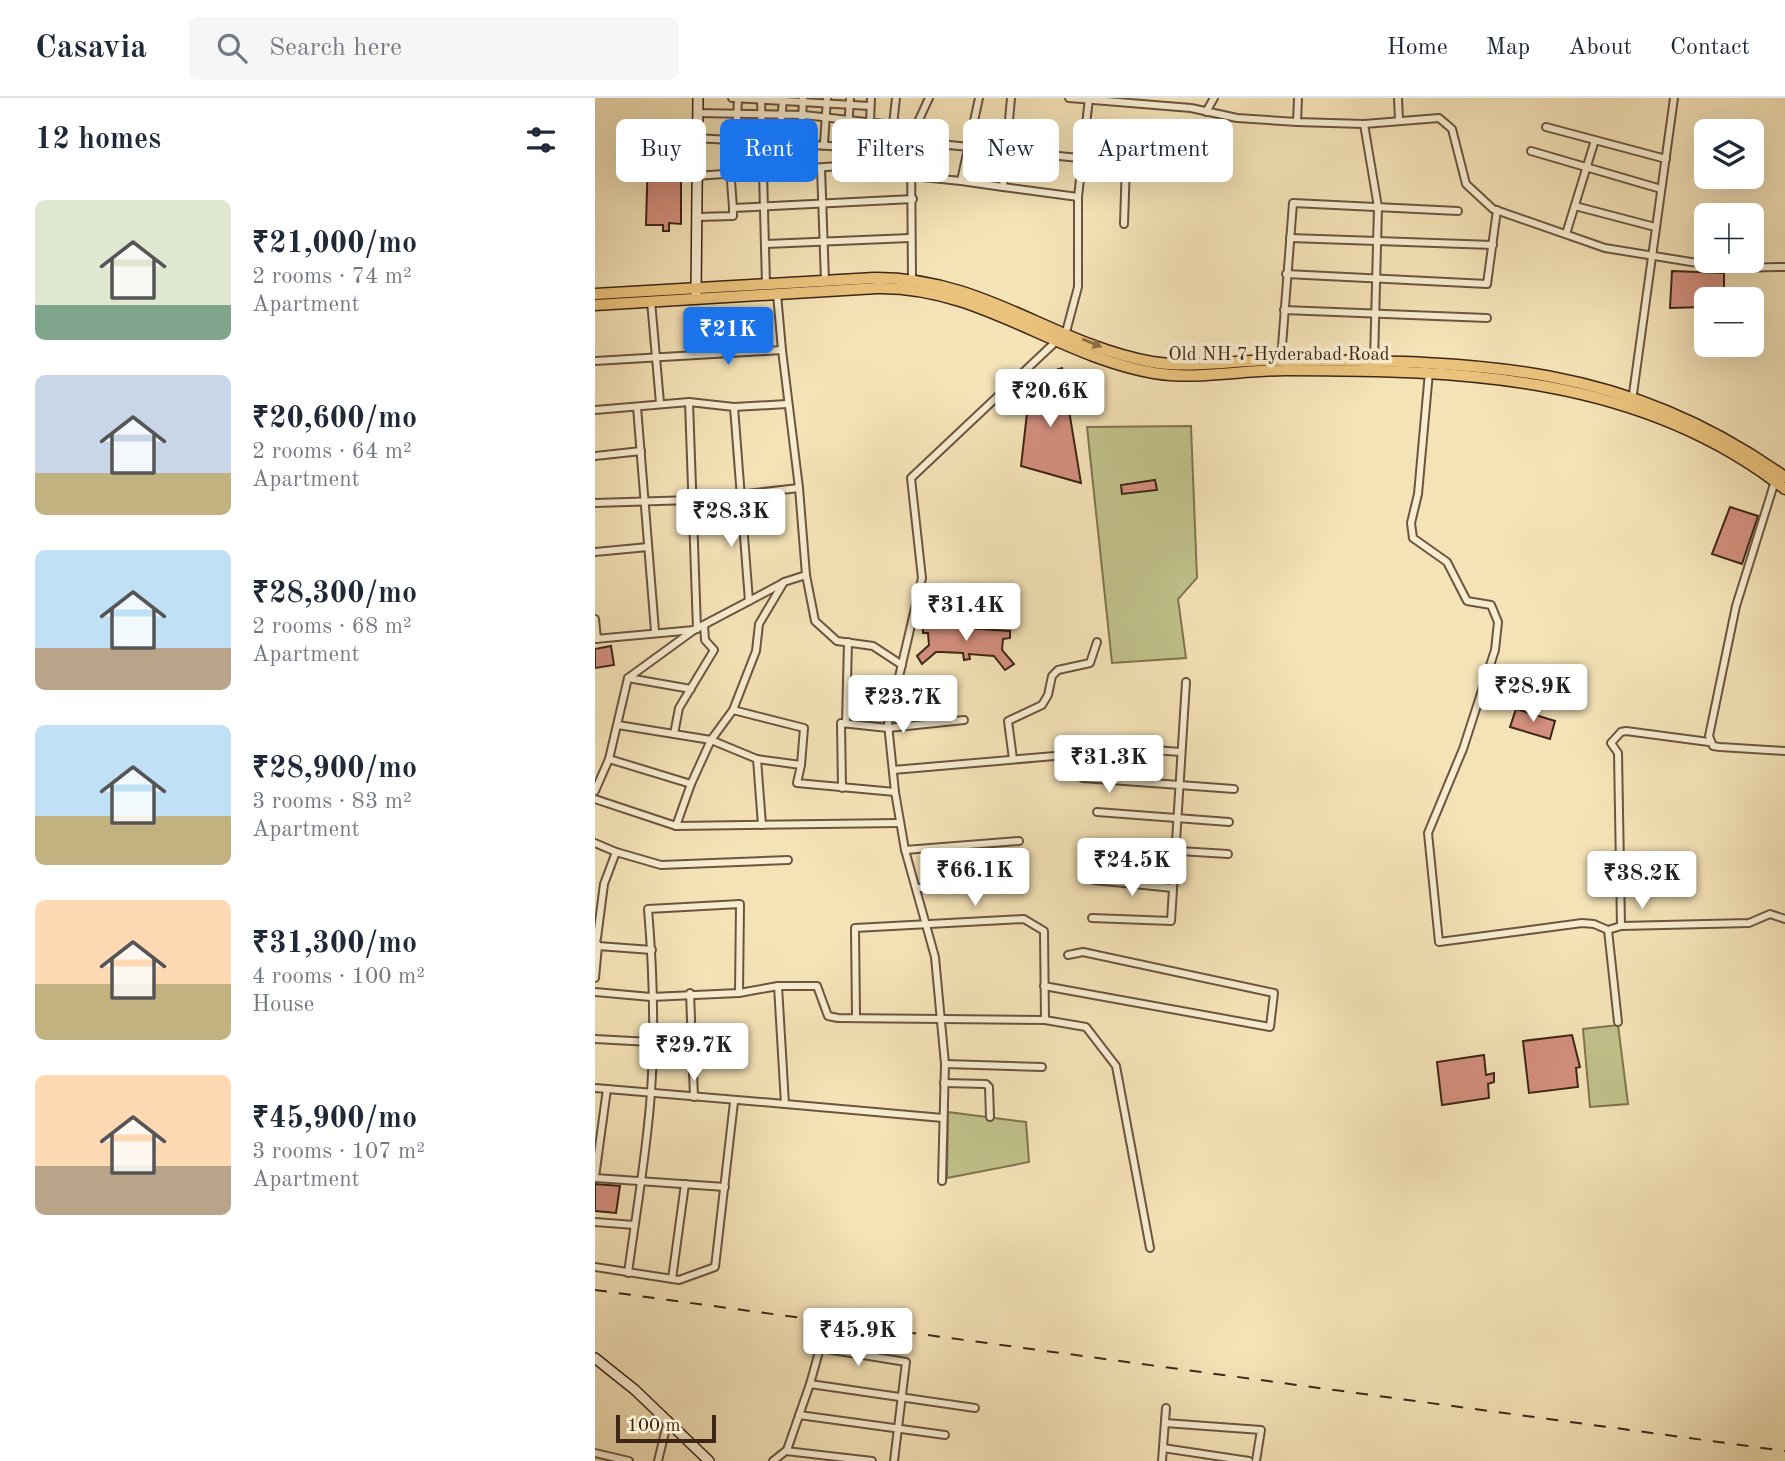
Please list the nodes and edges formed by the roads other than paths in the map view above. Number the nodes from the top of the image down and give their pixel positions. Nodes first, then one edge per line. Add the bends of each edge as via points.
1 (698, 98) edge
2 (732, 98) edge
3 (738, 98) edge
4 (871, 98) edge
5 (896, 98) edge
6 (929, 98) edge
7 (979, 98) edge
8 (1011, 98) edge
9 (1069, 98) edge
10 (1191, 98) edge
11 (1215, 98) edge
12 (1299, 98) edge
13 (1398, 98) edge
14 (1674, 98) edge
15 (761, 99) edge
16 (1089, 99) edge
17 (783, 100) edge
18 (803, 100) edge
19 (826, 101) edge
20 (850, 102) edge
21 (870, 106) junction
22 (1191, 108) junction
23 (1206, 112) junction
24 (697, 113) junction
25 (737, 115) junction
26 (804, 115) junction
27 (760, 116) junction
28 (780, 117) junction
29 (697, 119) edge
30 (737, 119) edge
31 (804, 119) edge
32 (825, 119) junction
33 (870, 119) edge
34 (894, 119) edge
35 (919, 119) edge
36 (974, 119) edge
37 (1009, 119) edge
38 (1087, 119) edge
39 (832, 120) edge
40 (1399, 120) junction
41 (1297, 122) junction
42 (1364, 124) junction
43 (1546, 127) dead end
44 (1595, 140) junction
45 (818, 144) edge
46 (824, 144) junction
47 (832, 145) edge
48 (1531, 151) dead end
49 (1666, 159) junction
50 (832, 167) edge
51 (1586, 167) junction
52 (818, 168) edge
53 (821, 168) junction
54 (963, 172) edge
55 (949, 180) edge
56 (961, 181) junction
57 (695, 182) edge
58 (731, 182) edge
59 (763, 182) edge
60 (912, 182) edge
61 (1003, 182) edge
62 (1080, 182) edge
63 (1125, 182) edge
64 (1003, 187) junction
65 (1661, 189) junction
66 (1078, 197) junction
67 (913, 199) junction
68 (824, 202) junction
69 (1575, 206) junction
70 (765, 207) junction
71 (1378, 207) junction
72 (733, 208) junction
73 (1497, 210) junction
74 (1458, 211) dead end
75 (694, 217) junction
76 (1124, 224) dead end
77 (1655, 228) junction
78 (1566, 234) junction
79 (910, 238) junction
80 (1290, 238) junction
81 (823, 242) junction
82 (1376, 242) junction
83 (766, 244) junction
84 (1493, 245) junction
85 (1650, 257) junction
86 (1785, 267) edge
87 (1286, 274) junction
88 (1377, 277) junction
89 (912, 279) junction
90 (825, 281) junction
91 (766, 284) junction
92 (595, 293) edge
93 (696, 293) junction
94 (777, 294) junction
95 (651, 300) junction
96 (595, 304) edge
97 (1284, 310) junction
98 (1376, 314) junction
99 (1487, 318) dead end
100 (1062, 337) junction
101 (782, 349) junction
102 (656, 358) junction
103 (1281, 359) junction
104 (595, 361) edge
105 (1374, 361) junction
106 (1429, 372) junction
107 (1632, 401) junction
108 (689, 402) junction
109 (660, 403) junction
110 (787, 404) junction
111 (638, 407) junction
112 (734, 407) junction
113 (595, 410) edge
114 (641, 451) junction
115 (595, 456) edge
116 (1780, 479) edge
117 (799, 488) junction
118 (1785, 489) edge
119 (741, 494) junction
120 (644, 500) junction
121 (692, 500) junction
122 (595, 503) edge
123 (648, 547) junction
124 (595, 551) edge
125 (806, 575) junction
126 (784, 582) junction
127 (749, 601) junction
128 (595, 619) edge
129 (698, 628) junction
130 (655, 631) junction
131 (596, 639) edge
132 (848, 642) junction
133 (1097, 642) dead end
134 (902, 665) junction
135 (628, 678) junction
136 (1186, 682) dead end
137 (691, 689) junction
138 (733, 710) junction
139 (964, 720) dead end
140 (846, 723) junction
141 (618, 725) junction
142 (888, 729) junction
143 (674, 734) junction
144 (711, 740) junction
145 (1709, 742) junction
146 (1181, 751) junction
147 (1785, 751) edge
148 (1078, 754) junction
149 (609, 759) junction
150 (757, 759) junction
151 (1013, 759) junction
152 (801, 765) junction
153 (893, 769) junction
154 (691, 784) junction
155 (1179, 785) junction
156 (842, 788) junction
157 (1234, 789) dead end
158 (595, 791) edge
159 (895, 792) junction
160 (595, 799) edge
161 (1097, 813) dead end
162 (1178, 818) junction
163 (1229, 822) dead end
164 (900, 824) junction
165 (762, 825) junction
166 (676, 826) junction
167 (1019, 841) dead end
168 (595, 844) edge
169 (1098, 846) dead end
170 (905, 850) junction
171 (616, 852) junction
172 (1175, 852) junction
173 (1228, 854) dead end
174 (788, 860) dead end
175 (1023, 880) dead end
176 (1094, 880) dead end
177 (595, 883) edge
178 (604, 884) junction
179 (918, 888) junction
180 (1174, 888) junction
181 (1092, 918) dead end
182 (1785, 919) edge
183 (927, 923) junction
184 (1621, 926) junction
185 (1608, 930) junction
186 (597, 940) edge
187 (652, 950) junction
188 (1068, 955) dead end
189 (595, 978) edge
190 (778, 986) junction
191 (1045, 986) junction
192 (595, 992) edge
193 (691, 993) junction
194 (739, 993) junction
195 (651, 997) junction
196 (856, 1016) junction
197 (1045, 1020) junction
198 (941, 1021) junction
199 (1618, 1022) dead end
200 (595, 1039) edge
201 (651, 1042) junction
202 (945, 1064) junction
203 (1042, 1067) dead end
204 (944, 1083) junction
205 (595, 1088) edge
206 (607, 1088) junction
207 (651, 1091) junction
208 (694, 1097) junction
209 (734, 1102) junction
210 (785, 1104) junction
211 (943, 1118) junction
212 (990, 1118) dead end
213 (595, 1178) edge
214 (942, 1181) dead end
215 (640, 1182) junction
216 (685, 1184) junction
217 (725, 1187) junction
218 (595, 1222) edge
219 (634, 1224) junction
220 (1150, 1248) dead end
221 (595, 1267) edge
222 (628, 1273) junction
223 (672, 1279) junction
224 (595, 1359) edge
225 (810, 1384) junction
226 (902, 1395) junction
227 (975, 1408) dead end
228 (1166, 1408) dead end
229 (799, 1415) junction
230 (668, 1420) junction
231 (1165, 1423) junction
232 (898, 1429) junction
233 (945, 1435) dead end
234 (1163, 1448) junction
235 (786, 1451) junction
236 (595, 1453) edge
237 (629, 1461) edge
238 (659, 1461) edge
239 (709, 1461) edge
240 (773, 1461) edge
241 (872, 1461) edge
242 (894, 1461) edge
243 (1162, 1461) edge
244 (1249, 1461) edge
245 (1256, 1461) edge

1 - 24 main road
2 - 3 street
3 - 15 street
3 - 25 street
4 - 21 street
5 - 34 street
6 - 35 street
7 - 36 street
8 - 37 street
9 - 16 street
10 - 22 street
11 - 23 street
12 - 41 street
13 - 40 street
14 - 49 street
15 - 17 street
15 - 27 street
16 - 22 street
16 - 38 street
17 - 18 street
17 - 28 street
18 - 19 street
18 - 26 street
19 - 20 street
19 - 32 street
20 - 21 street
21 - 33 street
22 - 23 street
23 - 41 street
24 - 25 street
24 - 29 main road
25 - 27 street
25 - 30 street
26 - 28 street
26 - 31 street
26 - 32 street
27 - 28 street
32 - 39 street
32 - 46 street
40 - 42 street
40 - 73 street via 1439,118 1452,129 1466,184
41 - 42 street
42 - 71 street
43 - 44 street
44 - 49 street
44 - 51 street
45 - 46 street
46 - 47 street
48 - 51 street
49 - 65 street
50 - 53 street
51 - 65 street
51 - 69 street
52 - 53 street
53 - 68 street
54 - 56 street
55 - 56 street
56 - 64 street
57 - 75 main road
58 - 72 street
59 - 70 street
60 - 67 street
61 - 64 street
62 - 66 street
63 - 76 street
64 - 66 street
65 - 77 street
66 - 100 street via 1078,287
67 - 68 street
67 - 79 street
68 - 70 street
68 - 81 street
69 - 77 street
69 - 78 street
70 - 72 street
70 - 83 street
71 - 74 street
71 - 80 street via 1293,203
71 - 82 street
72 - 75 street via 733,216
73 - 78 street
73 - 84 street
75 - 93 main road
77 - 85 street
78 - 85 street
79 - 81 street
79 - 89 street
80 - 82 street
80 - 87 street
81 - 83 street
81 - 90 street
82 - 84 street
82 - 88 street
83 - 91 street
84 - 88 street via 1487,284
85 - 86 street via 1728,268
85 - 107 street
87 - 88 street
87 - 97 street
88 - 98 street
89 - 90 main road, Old NH 7 Hyderabad Road
89 - 100 main road, Old NH 7 Hyderabad Road via 957,288
90 - 91 main road, Old NH 7 Hyderabad Road
91 - 93 main road, Old NH 7 Hyderabad Road
92 - 93 main road, Old NH 7 Hyderabad Road
93 - 94 main road, Old NH 7 Hyderabad Road
93 - 95 main road, Old NH 7 Hyderabad Road
94 - 100 main road, Old NH 7 Hyderabad Road via 918,289 967,301
94 - 101 street
95 - 96 main road, Old NH 7 Hyderabad Road
95 - 102 street
97 - 98 street
97 - 103 street
98 - 99 street
98 - 105 street
100 -> 103 main road, Old NH 7 Hyderabad Road via 1153,362
100 - 106 main road, Old NH 7 Hyderabad Road via 1118,364 1170,375 1276,370
100 - 134 street via 911,478 922,578
101 - 102 street
101 - 110 street
102 - 104 street
102 - 109 street
103 - 105 main road, Old NH 7 Hyderabad Road
105 - 107 main road, Old NH 7 Hyderabad Road via 1506,368 1576,380
106 - 107 main road, Old NH 7 Hyderabad Road via 1535,382
106 - 185 street via 1413,538 1447,562 1467,601 1492,605 1499,635 1463,748 1428,833 1440,943 1582,923
107 - 116 main road, Old NH 7 Hyderabad Road via 1716,433
108 - 109 street
108 - 112 street
108 - 121 street
109 - 111 street
110 - 112 street
110 - 117 street
111 - 113 street
111 - 114 street
112 - 119 street
114 - 115 street
114 - 120 street
116 - 118 main road, Old NH 7 Hyderabad Road
116 - 145 street via 1736,606
117 - 119 street
117 - 125 street
119 - 121 street
119 - 127 street
120 - 121 street
120 - 122 street
120 - 123 street
121 - 129 street
123 - 124 street
123 - 130 street
125 - 126 street
125 - 132 street via 815,621 837,642
126 - 127 street
126 - 138 street via 759,624 756,650
127 - 129 street
128 - 131 street
129 - 130 street
129 - 135 street
129 - 137 street via 714,650
130 - 131 street
132 - 134 street via 873,646
132 - 140 street
133 - 151 street via 1090,663 1058,670 1042,705 1009,721
134 - 142 street
135 - 137 street
135 - 141 street
136 - 146 street
137 - 143 street via 679,708
138 - 144 street
138 - 152 street via 804,728
139 - 142 street
140 - 142 street
140 - 156 street via 841,723
141 - 143 street
141 - 149 street
142 - 153 street
143 - 144 street
144 - 150 street
144 - 154 street
145 - 147 street via 1720,747
145 - 184 street via 1626,731 1611,743 1618,753
146 - 148 street via 1096,746
146 - 155 street
148 - 151 street
148 - 155 street via 1083,778
149 - 154 street
149 - 158 street
150 - 152 street
150 - 165 street
151 - 153 street
152 - 156 street via 797,783
153 - 159 street
154 - 166 street
155 - 157 street
155 - 162 street
156 - 159 street
159 - 164 street
160 - 166 street
161 - 162 street
162 - 163 street
162 - 172 street
164 - 165 street
164 - 170 street
165 - 166 street
167 - 170 street
168 - 171 street
169 - 172 street
170 - 179 street
171 - 174 street via 661,865
171 - 178 street
172 - 173 street
172 - 180 street
175 - 179 street
176 - 180 street
177 - 178 street
178 - 186 street
179 - 183 street
180 - 181 street via 1171,921
182 - 184 street via 1770,914 1749,923
183 - 191 street via 1024,919 1044,931
183 - 196 street via 855,928
183 - 198 street
184 - 185 street
185 - 199 street
186 - 187 street
186 - 189 street
187 - 194 street via 648,909 740,904
187 - 195 street
188 - 191 street via 1083,952 1274,993 1270,1027
190 - 194 street
190 - 196 street via 817,986 828,1016
190 - 210 street
191 - 197 street
192 - 195 street
193 - 194 street
193 - 195 street
193 - 208 street
195 - 201 street
196 - 198 street
197 - 198 street
197 - 220 street via 1086,1027 1117,1066
198 - 202 street
200 - 201 street
201 - 207 street
202 - 203 street
202 - 204 street
204 - 211 street
204 - 212 street via 986,1084
205 - 206 street
206 - 207 street
206 - 213 street
207 - 208 street
207 - 215 street
208 - 209 street
209 - 210 street
209 - 217 street
210 - 211 street
211 - 214 street
213 - 215 street
215 - 216 street
215 - 219 street
216 - 217 street
216 - 223 street
217 - 223 street via 715,1267
218 - 219 street
219 - 222 street
221 - 222 street
222 - 223 street
224 - 230 main road
225 - 226 street
225 - 226 street via 820,1348 906,1362
225 - 229 street
226 - 227 street
226 - 232 street
228 - 231 street
229 - 232 street
229 - 235 street
230 - 238 street
230 - 239 main road
231 - 234 street
231 - 245 street via 1261,1430
232 - 233 street
232 - 242 street
234 - 243 street
234 - 244 street
235 - 240 street
235 - 241 street
236 - 237 street

